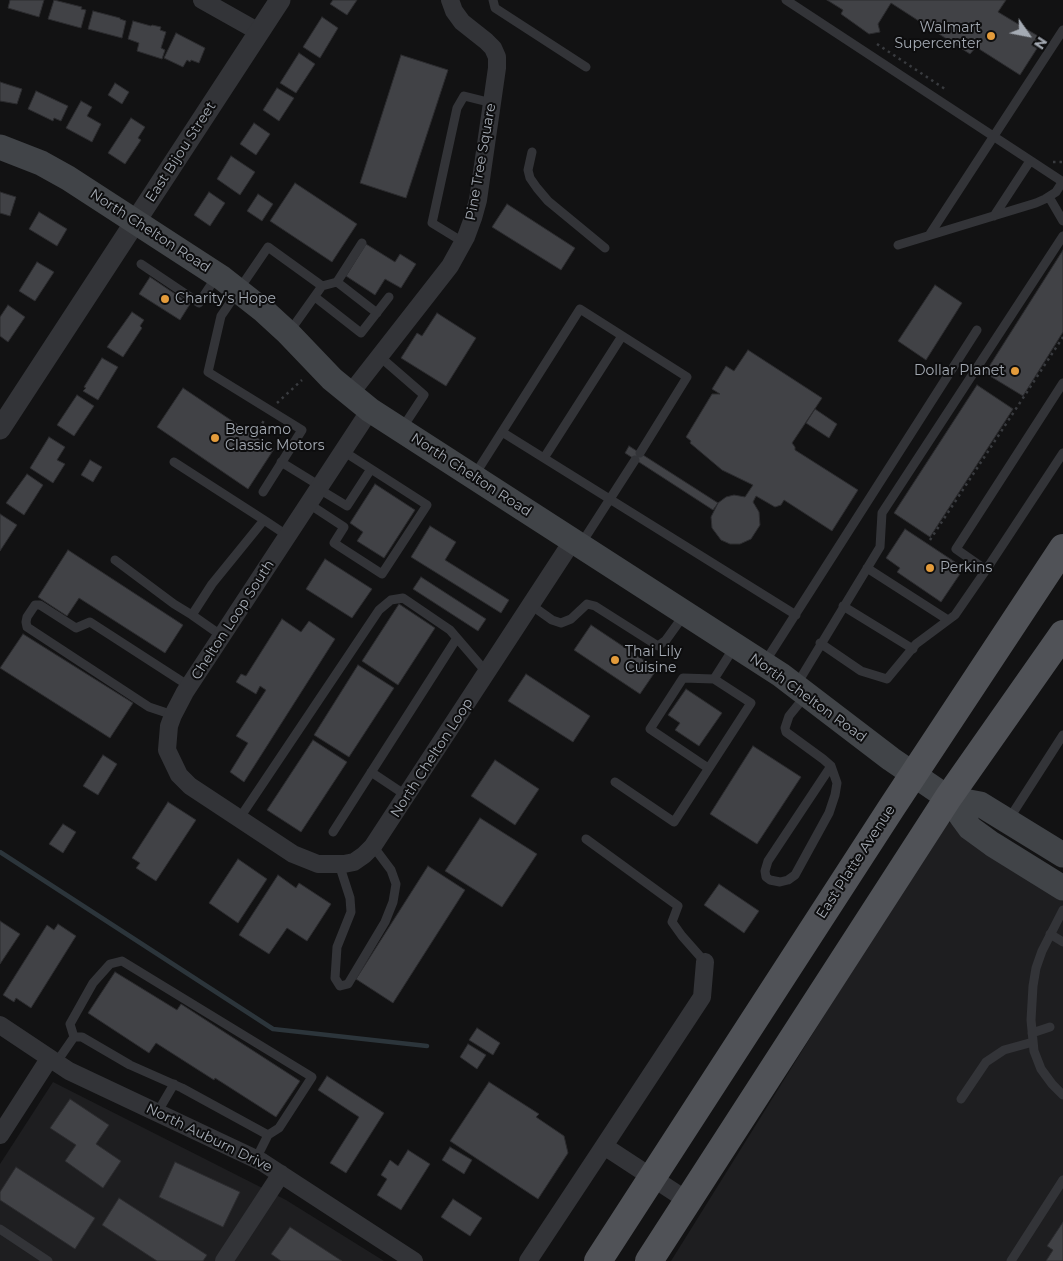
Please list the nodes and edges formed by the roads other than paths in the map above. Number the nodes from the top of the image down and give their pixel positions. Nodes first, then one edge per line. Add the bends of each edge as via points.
1 (202, 0) edge
2 (280, 0) edge
3 (450, 0) edge
4 (493, 0) edge
5 (786, 0) edge
6 (1063, 30) edge
7 (259, 32) junction
8 (586, 66) dead end
9 (492, 103) junction
10 (994, 137) junction
11 (0, 147) edge
12 (532, 152) dead end
13 (1030, 160) junction
14 (1063, 182) edge
15 (1049, 196) junction
16 (994, 216) junction
17 (135, 221) junction
18 (1063, 221) edge
19 (930, 234) junction
20 (1063, 236) edge
21 (464, 242) junction
22 (362, 243) dead end
23 (898, 245) dead end
24 (605, 248) dead end
25 (141, 264) dead end
26 (218, 275) junction
27 (337, 282) junction
28 (322, 286) junction
29 (240, 291) junction
30 (315, 297) junction
31 (388, 297) dead end
32 (377, 313) junction
33 (978, 330) dead end
34 (288, 333) junction
35 (622, 336) junction
36 (379, 356) junction
37 (1063, 383) edge
38 (350, 394) junction
39 (370, 410) junction
40 (0, 429) edge
41 (401, 430) junction
42 (502, 432) junction
43 (343, 451) junction
44 (1063, 453) edge
45 (544, 458) junction
46 (174, 462) dead end
47 (281, 462) junction
48 (371, 469) junction
49 (474, 476) junction
50 (320, 488) junction
51 (263, 492) dead end
52 (610, 500) junction
53 (309, 504) junction
54 (264, 520) junction
55 (288, 536) junction
56 (576, 543) junction
57 (1063, 548) edge
58 (115, 560) dead end
59 (867, 568) junction
60 (986, 570) junction
61 (531, 605) junction
62 (843, 606) junction
63 (685, 613) junction
64 (192, 615) junction
65 (796, 615) junction
66 (948, 620) junction
67 (1063, 634) edge
68 (222, 636) junction
69 (457, 638) junction
70 (820, 643) junction
71 (735, 646) junction
72 (912, 649) junction
73 (764, 664) junction
74 (487, 673) junction
75 (714, 679) junction
76 (189, 686) junction
77 (801, 690) junction
78 (172, 715) junction
79 (1063, 735) edge
80 (830, 766) junction
81 (708, 768) junction
82 (372, 772) junction
83 (913, 775) junction
84 (615, 782) dead end
85 (407, 796) junction
86 (948, 798) junction
87 (239, 819) junction
88 (1008, 820) junction
89 (333, 832) dead end
90 (586, 839) dead end
91 (374, 846) junction
92 (1063, 855) edge
93 (339, 864) junction
94 (1063, 888) edge
95 (1063, 910) edge
96 (1050, 934) junction
97 (1063, 942) edge
98 (705, 962) joint
99 (0, 1025) edge
100 (1050, 1027) dead end
101 (74, 1037) junction
102 (1033, 1037) junction
103 (53, 1061) junction
104 (174, 1084) junction
105 (1063, 1095) edge
106 (961, 1099) dead end
107 (157, 1113) junction
108 (0, 1135) edge
109 (268, 1136) junction
110 (604, 1146) junction
111 (256, 1159) junction
112 (282, 1174) junction
113 (651, 1177) junction
114 (1063, 1180) edge
115 (688, 1201) junction
116 (0, 1229) edge
117 (48, 1261) edge
118 (224, 1261) edge
119 (414, 1261) edge
120 (528, 1261) edge
121 (598, 1261) edge
122 (649, 1261) edge
123 (1011, 1261) edge

1 - 7 street
2 - 7 street, East Bijou Street
3 - 9 street, Pine Tree Square via 462,22 493,48 497,57
4 - 8 lane via 495,8
5 - 10 lane
6 - 10 lane
7 - 17 street, East Bijou Street
9 - 21 street, Pine Tree Square via 478,200
9 - 21 lane via 464,96 457,108 432,223
10 - 13 lane
10 - 19 lane
11 - 17 main road, North Chelton Road via 42,163
12 - 24 lane via 528,170 537,188
13 - 14 lane
13 - 16 lane
14 - 15 lane
15 - 16 lane
15 - 18 lane
16 - 19 lane
17 - 26 main road, North Chelton Road
17 - 40 street, East Bijou Street
19 - 23 lane
20 - 59 lane via 882,513 880,547
21 - 36 street, Pine Tree Square via 450,266
22 - 27 lane
25 - 26 lane via 199,303
26 - 29 main road, North Chelton Road
27 - 28 lane
27 - 32 lane
28 - 29 lane via 268,247
28 - 30 lane
29 - 34 main road, North Chelton Road
29 - 47 lane via 221,316 208,372 302,430
30 - 32 lane via 361,333
30 - 34 lane
31 - 32 lane
33 - 65 lane
34 - 38 main road, North Chelton Road
35 - 42 lane via 580,308
35 - 45 lane
35 - 52 lane via 687,377
36 - 38 street, Pine Tree Square
36 - 41 lane via 424,394
37 - 60 lane via 956,549
38 - 39 main road, North Chelton Road
39 - 41 main road, North Chelton Road
39 - 43 street, Chelton Loop South
41 - 49 main road, North Chelton Road
42 - 45 lane
42 - 49 lane
43 - 48 lane
43 - 50 street, Chelton Loop South
44 - 60 lane
45 - 52 lane
46 - 54 lane
47 - 50 lane
47 - 51 lane
48 - 50 lane via 347,506
48 - 53 lane via 427,505 382,574 334,543 344,527
49 - 56 main road, North Chelton Road
50 - 53 street, Chelton Loop South
52 - 56 lane
52 - 65 lane
53 - 55 street, Chelton Loop South
54 - 55 lane
54 - 64 lane via 212,584
55 - 68 street, Chelton Loop South
56 - 61 street, North Chelton Loop
56 - 63 main road, North Chelton Road
57 - 83 main road, East Platte Avenue
58 - 64 lane
59 - 62 lane
59 - 66 lane
60 - 66 lane via 955,615
61 - 63 lane via 561,623 571,619 587,604 594,606 658,646
61 - 74 street, North Chelton Loop
62 - 70 lane
62 - 72 lane
63 - 71 main road, North Chelton Road
64 - 68 lane
65 - 73 lane
66 - 72 lane
67 - 86 main road
68 - 76 street, Chelton Loop South
69 - 74 lane
69 - 82 lane
69 - 87 lane via 404,598 391,600 378,610
70 - 72 lane via 860,671 887,679
70 - 77 lane
71 - 73 main road, North Chelton Road
71 - 75 lane
73 - 77 main road, North Chelton Road
74 - 85 street, North Chelton Loop
75 - 81 lane via 750,704
75 - 81 lane via 683,678 650,729
76 - 78 street, Chelton Loop South
76 - 78 lane via 90,622 76,628 35,605 26,622 27,627 149,706
77 - 80 lane via 789,716 786,732
77 - 83 main road, North Chelton Road
78 - 87 street, Chelton Loop South via 167,750 179,775
79 - 88 lane
80 - 80 lane via 768,860 765,871 770,880 780,882 795,875 829,813 837,783
81 - 84 lane via 674,822
82 - 85 lane
82 - 89 lane
83 - 86 main road, North Chelton Road
83 - 113 main road, East Platte Avenue
85 - 91 street, North Chelton Loop
86 - 88 main road, North Chelton Road via 980,804
86 - 94 main road, North Chelton Road via 970,828
86 - 115 main road
87 - 93 street, North Chelton Loop via 305,860
88 - 92 main road, North Chelton Road
90 - 98 lane via 678,906 672,922
91 - 93 street, North Chelton Loop via 354,862
91 - 93 lane via 391,870 396,884 393,902 385,922 348,984 340,986 335,978 337,947 351,912
95 - 96 lane
96 - 97 lane
96 - 102 lane via 1036,968 1033,986
98 - 110 street via 702,997
99 - 103 street, North Auburn Drive
100 - 102 lane
101 - 103 lane
101 - 104 lane via 82,1037 130,1065
101 - 109 lane via 70,1024 93,983 110,964 122,961 312,1077 279,1128
102 - 105 lane via 1041,1069
102 - 106 lane via 986,1062
103 - 107 street, North Auburn Drive
103 - 108 street
104 - 107 lane
104 - 109 lane
107 - 111 street, North Auburn Drive
109 - 111 lane
110 - 113 street
110 - 120 street
111 - 112 street, North Auburn Drive
112 - 118 street
112 - 119 street, North Auburn Drive
113 - 115 street
113 - 121 main road, East Platte Avenue
114 - 123 lane
115 - 122 main road
116 - 117 lane

